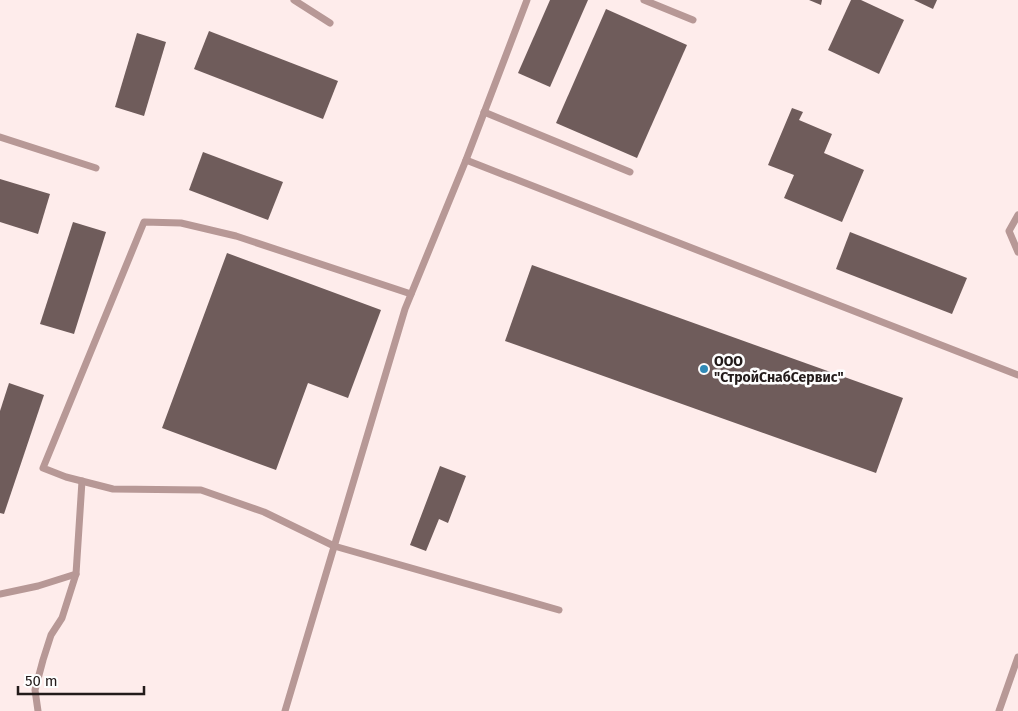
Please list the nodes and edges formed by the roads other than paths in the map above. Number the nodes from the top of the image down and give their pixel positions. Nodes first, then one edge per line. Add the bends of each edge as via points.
1 (294, 0) edge
2 (527, 0) edge
3 (644, 0) edge
4 (693, 20) dead end
5 (330, 23) dead end
6 (484, 112) junction
7 (0, 137) edge
8 (466, 160) junction
9 (96, 168) dead end
10 (630, 172) dead end
11 (1018, 215) edge
12 (1018, 252) edge
13 (411, 294) junction
14 (1018, 375) edge
15 (82, 481) junction
16 (334, 546) junction
17 (76, 574) junction
18 (0, 594) edge
19 (559, 610) dead end
20 (1018, 657) edge
21 (38, 711) edge
22 (285, 711) edge
23 (999, 711) edge

1 - 5 lane
2 - 6 lane
3 - 4 lane
6 - 8 lane
6 - 10 lane
7 - 9 lane
8 - 13 lane
8 - 14 lane
11 - 12 lane via 1009,231
13 - 15 lane via 236,236 181,223 144,222 43,468
13 - 16 lane
15 - 16 lane via 113,489 201,490 264,512
15 - 17 lane
16 - 19 lane
16 - 22 lane
17 - 18 lane
17 - 21 lane via 62,618 51,634 42,660 36,690
20 - 23 lane

